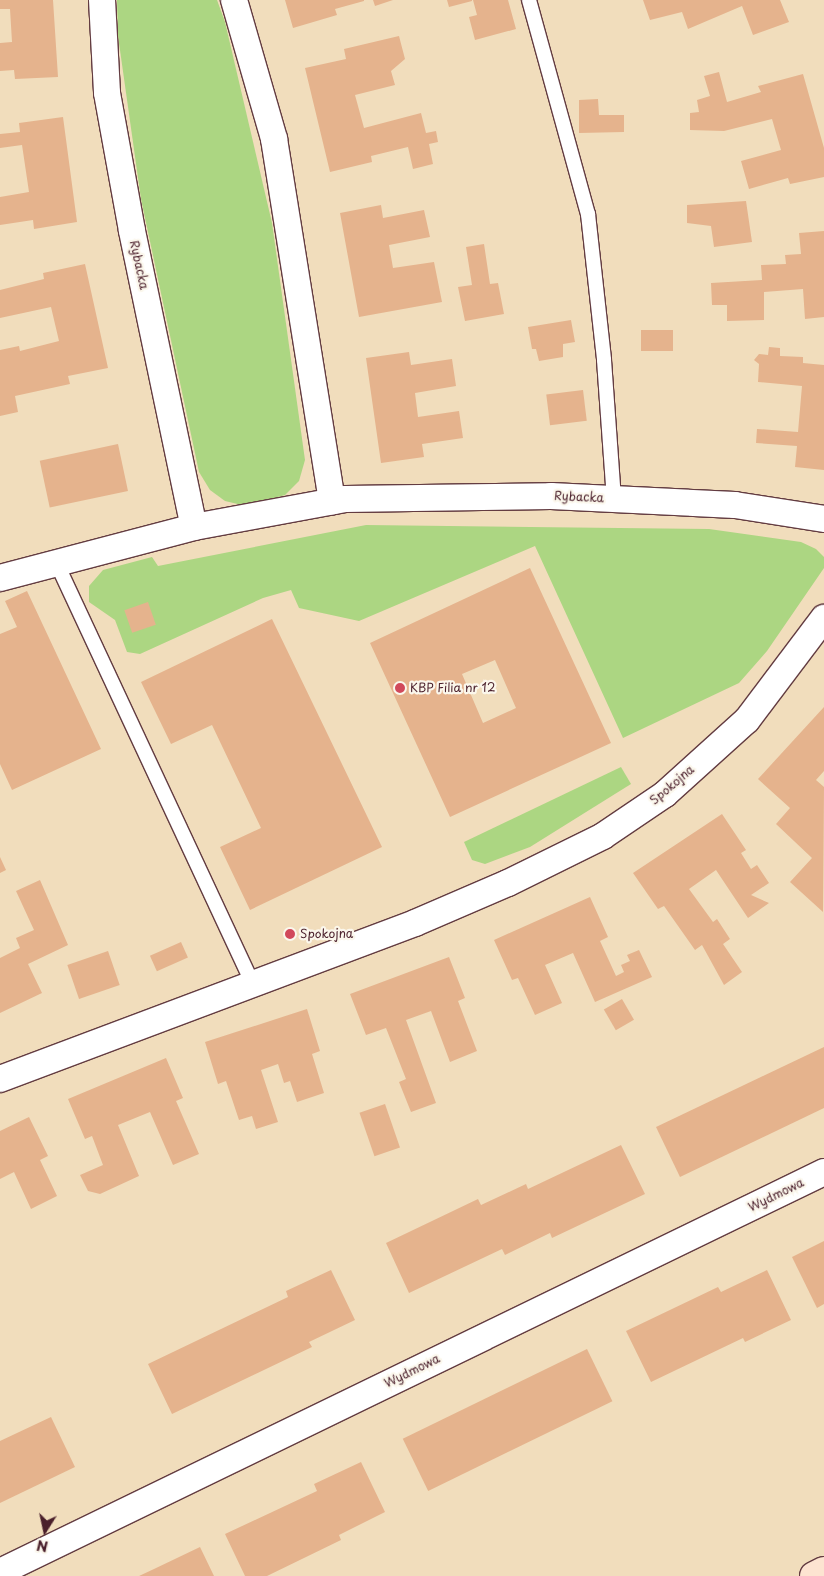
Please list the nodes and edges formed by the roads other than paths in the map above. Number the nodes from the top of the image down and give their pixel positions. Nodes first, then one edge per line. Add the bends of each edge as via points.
1 (102, 0) edge
2 (234, 0) edge
3 (529, 0) edge
4 (614, 499) junction
5 (332, 501) junction
6 (824, 519) edge
7 (194, 527) junction
8 (57, 564) junction
9 (0, 578) edge
10 (824, 618) edge
11 (253, 984) junction
12 (0, 1078) edge
13 (824, 1172) edge
14 (824, 1571) edge
15 (0, 1572) edge
16 (814, 1576) edge

1 - 7 street, Rybacka via 107,93 132,231
2 - 5 street via 274,139
3 - 4 lane via 588,214 604,360
4 - 5 street, Rybacka via 551,496
4 - 6 street, Rybacka via 736,505
5 - 7 street, Rybacka
7 - 8 street, Rybacka
8 - 9 street, Rybacka
8 - 11 lane
10 - 11 street, Spokojna via 747,720 665,794 603,836 508,883 415,923
11 - 12 street, Spokojna
13 - 15 street, Wydmowa
14 - 16 main road

